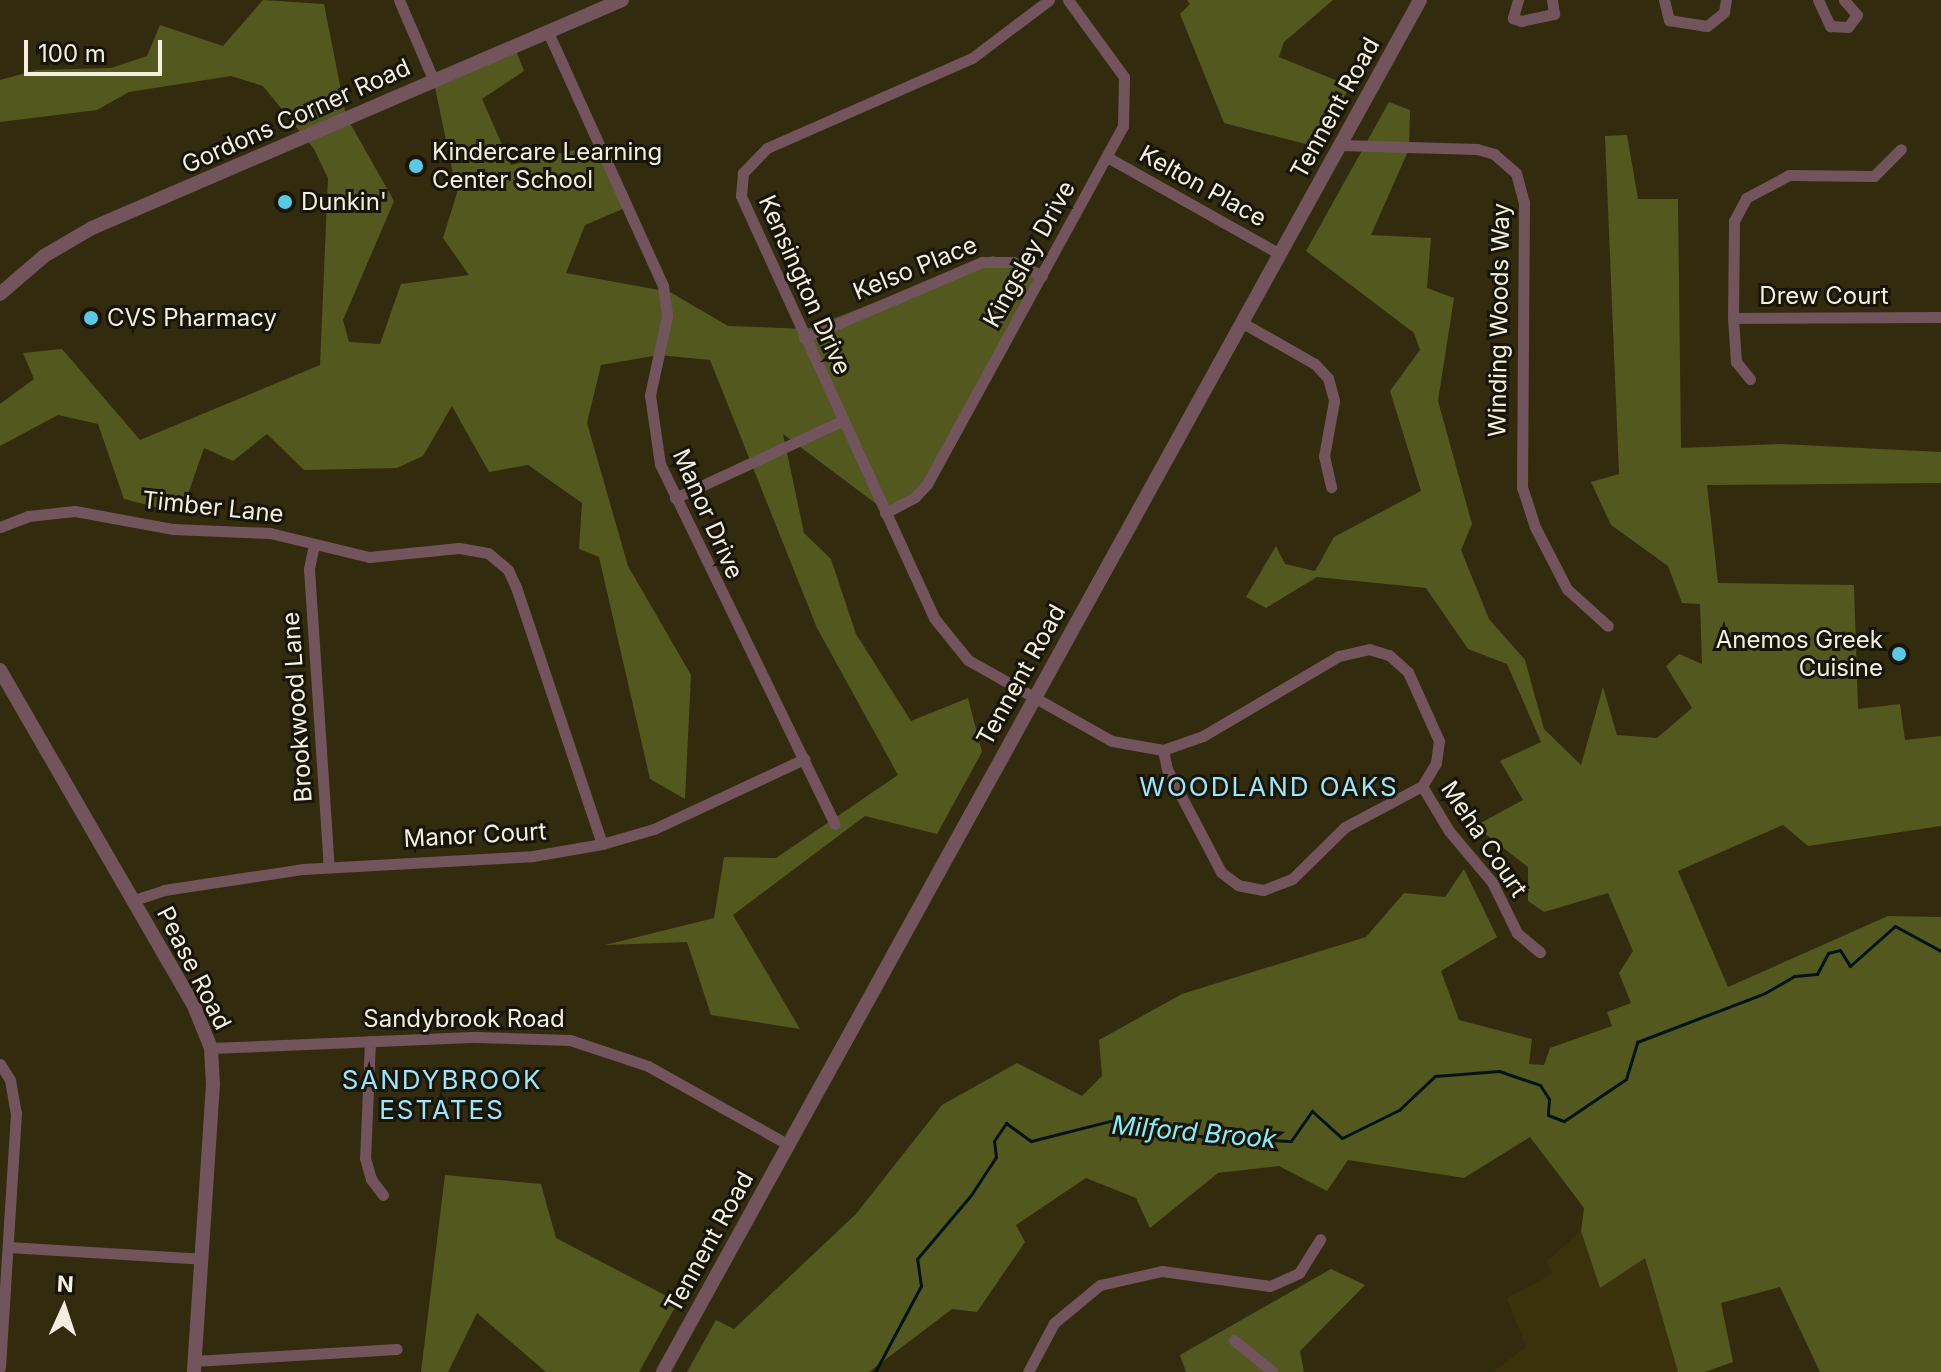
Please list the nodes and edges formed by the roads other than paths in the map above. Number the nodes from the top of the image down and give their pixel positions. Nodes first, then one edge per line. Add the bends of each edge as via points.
1 (399, 0) edge
2 (622, 0) edge
3 (1049, 0) edge
4 (1068, 0) edge
5 (1420, 0) edge
6 (1518, 0) edge
7 (1552, 0) edge
8 (1664, 0) edge
9 (1726, 0) edge
10 (1818, 0) edge
11 (1844, 0) edge
12 (547, 30) junction
13 (433, 79) junction
14 (1340, 145) junction
15 (1901, 149) dead end
16 (1107, 157) junction
17 (1278, 253) junction
18 (1042, 276) junction
19 (0, 294) edge
20 (1941, 317) edge
21 (1733, 318) junction
22 (1241, 322) junction
23 (804, 338) junction
24 (1750, 379) dead end
25 (842, 421) junction
26 (1331, 487) dead end
27 (675, 498) junction
28 (885, 513) junction
29 (0, 527) edge
30 (314, 545) junction
31 (1608, 626) dead end
32 (0, 670) edge
33 (1033, 698) junction
34 (1163, 750) junction
35 (804, 759) junction
36 (1422, 786) junction
37 (835, 824) dead end
38 (602, 844) junction
39 (329, 867) junction
40 (134, 900) junction
41 (1540, 952) dead end
42 (370, 1041) junction
43 (211, 1048) junction
44 (0, 1064) edge
45 (787, 1144) junction
46 (383, 1195) dead end
47 (1320, 1239) dead end
48 (8, 1247) junction
49 (202, 1259) junction
50 (2, 1300) edge
51 (1234, 1340) dead end
52 (397, 1349) dead end
53 (194, 1366) edge
54 (0, 1367) edge
55 (663, 1372) edge
56 (1028, 1372) edge
57 (1273, 1372) edge

1 - 13 street
2 - 12 street, Gordons Corner Road
3 - 23 street, Kensington Drive via 972,58 772,145 748,165 741,179 746,212
4 - 16 street, Kingsley Drive via 1124,77 1126,116
5 - 14 street, Tennent Road
6 - 7 street via 1513,18 1521,21 1554,14
8 - 9 street via 1669,20 1707,26 1724,12
10 - 11 street via 1830,26 1848,27 1857,15
12 - 13 street, Gordons Corner Road
12 - 27 street, Manor Drive via 663,286 667,316 650,411 655,449
13 - 19 street, Gordons Corner Road via 69,239
14 - 17 street, Tennent Road
14 - 31 street, Winding Woods Way via 1477,149 1494,154 1516,173 1524,202 1522,487 1535,527 1567,589
15 - 21 street, Drew Court via 1874,176 1789,175 1746,198 1734,221
16 - 17 street, Kelton Place
16 - 18 street, Kingsley Drive
17 - 22 street, Tennent Road
18 - 23 street, Kelso Place via 1013,262 982,262
18 - 28 street, Kingsley Drive via 927,484
20 - 21 street, Drew Court
21 - 24 street, Drew Court via 1736,362
22 - 26 street via 1315,364 1328,378 1334,401 1324,456
22 - 33 street, Tennent Road
23 - 25 street, Kensington Drive
25 - 27 street
25 - 28 street, Kensington Drive
27 - 35 street, Manor Drive
28 - 33 street, Kensington Drive via 952,645 982,670
29 - 30 street, Timber Lane via 28,516 75,511 173,529 270,533
30 - 38 street, Timber Lane via 379,557 470,548 501,563 516,587
30 - 39 street, Brookwood Lane via 309,569
32 - 40 street, Pease Road
33 - 34 street, Kensington Drive via 1112,741
33 - 45 street, Tennent Road
34 - 36 street via 1167,769 1214,863 1230,880 1255,890 1283,884 1345,827
34 - 36 street via 1203,736 1339,656 1369,649 1401,664 1433,720 1439,752
35 - 37 street, Manor Drive
35 - 38 street, Manor Court via 654,829
36 - 41 street, Meha Court via 1449,831 1492,882 1517,933
38 - 39 street, Manor Court via 533,856
39 - 40 street, Manor Court via 164,890
40 - 43 street, Pease Road via 194,1006
42 - 43 street, Sandybrook Road
42 - 45 street, Sandybrook Road via 539,1036 598,1045 648,1066
42 - 46 street via 365,1158
43 - 49 street, Pease Road
44 - 48 street via 10,1080 16,1113
45 - 55 street, Tennent Road
47 - 56 street via 1299,1273 1270,1286 1162,1271 1100,1285 1054,1323
48 - 49 street
48 - 50 street
49 - 53 street, Pease Road
50 - 54 street
51 - 57 street
52 - 53 street

